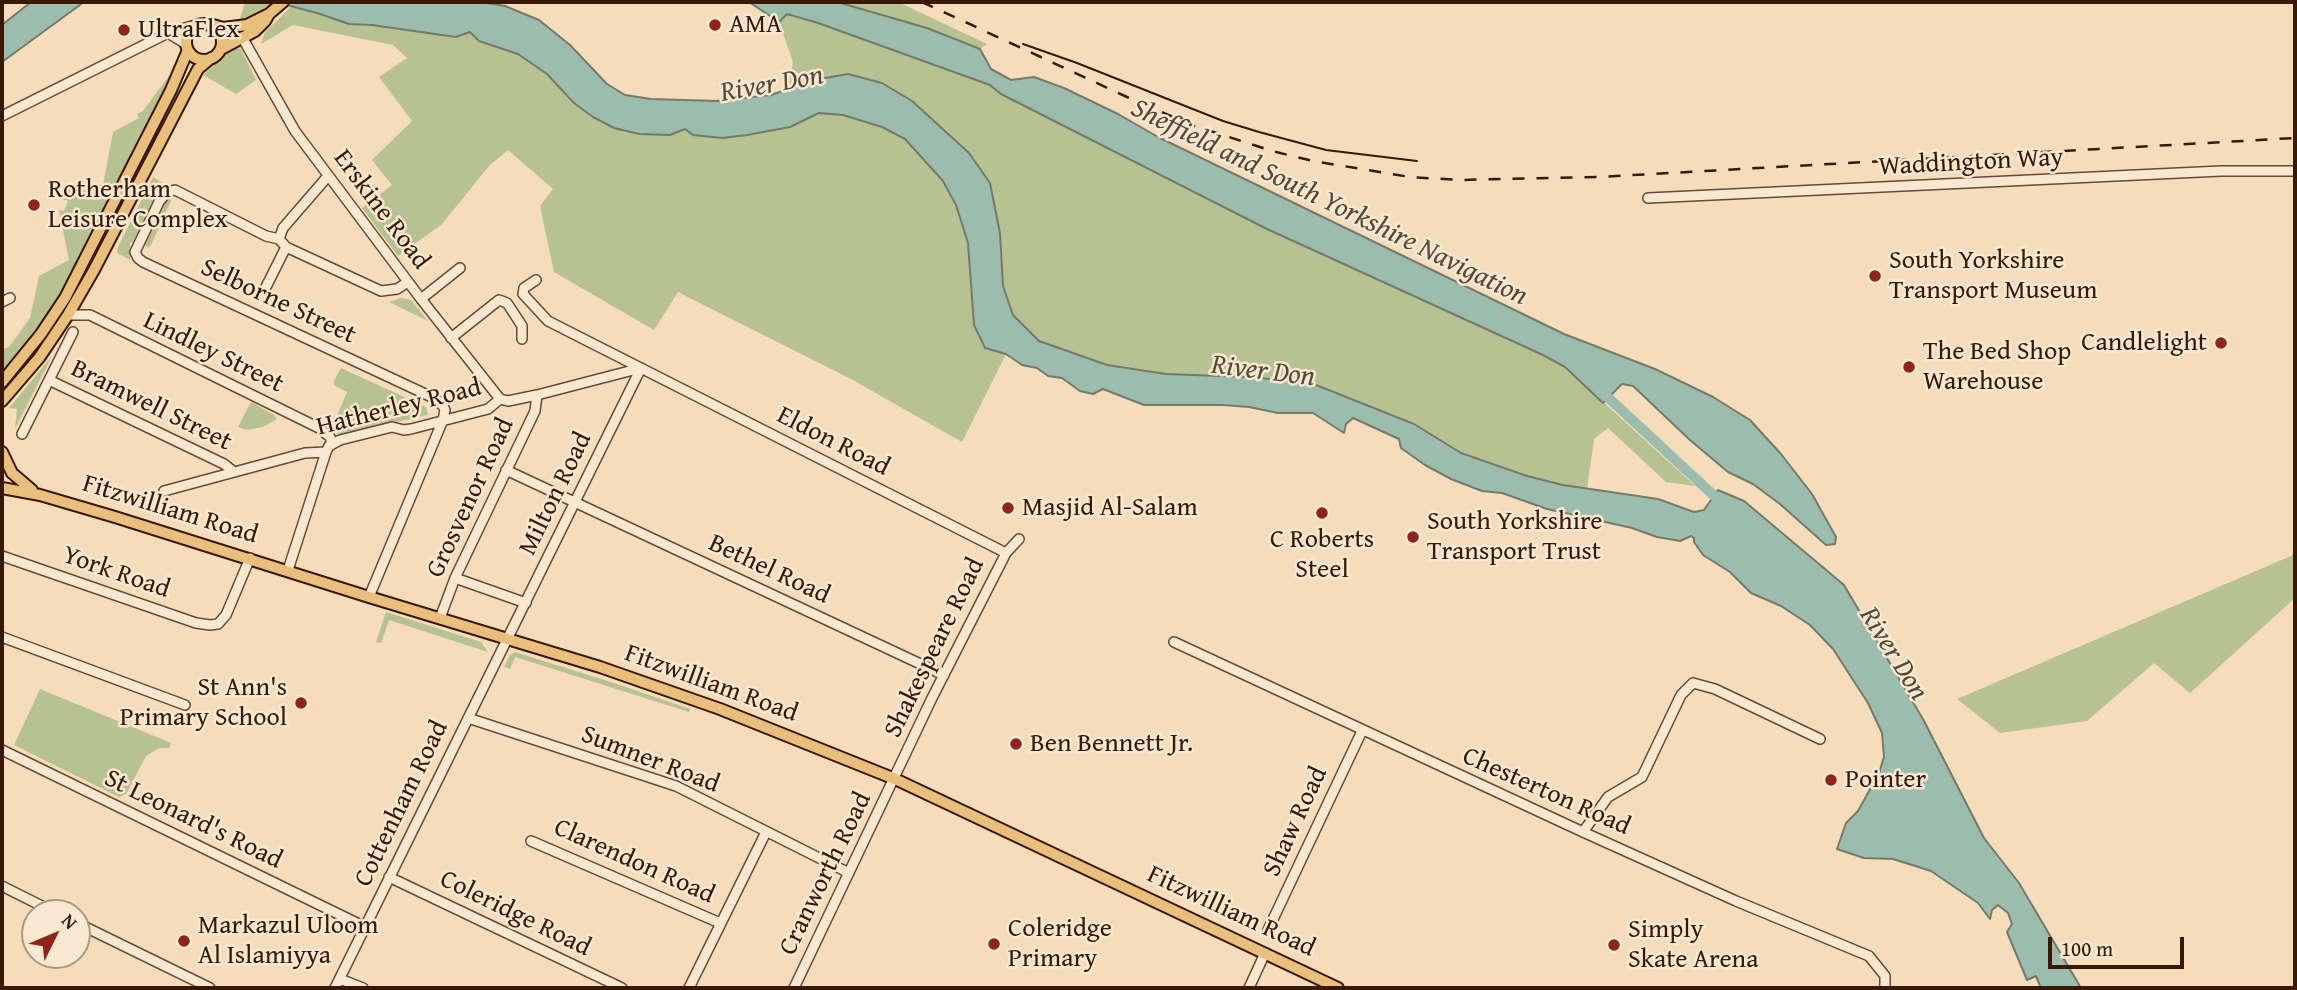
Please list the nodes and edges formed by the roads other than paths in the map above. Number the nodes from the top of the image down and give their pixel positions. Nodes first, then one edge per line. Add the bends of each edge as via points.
1 (276, 8) edge
2 (203, 24) junction
3 (167, 33) junction
4 (242, 37) junction
5 (187, 47) junction
6 (221, 49) junction
7 (211, 58) junction
8 (2, 116) edge
9 (2295, 171) edge
10 (328, 176) junction
11 (1648, 198) dead end
12 (282, 243) junction
13 (460, 268) dead end
14 (536, 280) dead end
15 (408, 282) junction
16 (265, 289) dead end
17 (421, 299) junction
18 (68, 316) junction
19 (73, 332) dead end
20 (451, 338) junction
21 (522, 339) dead end
22 (641, 368) junction
23 (49, 380) junction
24 (2, 382) edge
25 (537, 396) junction
26 (500, 399) junction
27 (2, 401) edge
28 (443, 420) junction
29 (22, 434) dead end
30 (332, 444) junction
31 (326, 452) junction
32 (2, 453) edge
33 (506, 470) junction
34 (234, 472) junction
35 (2, 488) edge
36 (164, 491) dead end
37 (40, 495) junction
38 (576, 503) junction
39 (1019, 539) dead end
40 (1006, 553) junction
41 (2, 556) edge
42 (250, 558) junction
43 (288, 570) junction
44 (456, 578) junction
45 (369, 597) junction
46 (526, 603) junction
47 (440, 618) junction
48 (2, 637) edge
49 (508, 639) junction
50 (1174, 642) dead end
51 (944, 675) junction
52 (185, 705) dead end
53 (468, 718) junction
54 (1363, 731) junction
55 (1820, 738) dead end
56 (2, 750) edge
57 (895, 779) junction
58 (766, 832) junction
59 (1583, 832) junction
60 (531, 841) dead end
61 (849, 873) junction
62 (389, 877) junction
63 (2, 886) edge
64 (28, 899) edge
65 (720, 923) junction
66 (365, 927) junction
67 (91, 930) edge
68 (1268, 930) dead end
69 (1265, 953) junction
70 (340, 979) junction
71 (210, 988) edge
72 (335, 988) edge
73 (363, 988) edge
74 (622, 988) edge
75 (689, 988) edge
76 (794, 988) edge
77 (1249, 988) edge
78 (1338, 988) edge
79 (1885, 988) edge

1 - 2 main road via 236,28
1 - 4 main road via 255,31
2 - 3 street
2 - 5 main road via 188,34
2 - 6 main road via 219,31
3 - 5 street
3 - 8 street
4 - 6 main road
4 - 10 street, Erskine Road via 295,131
5 - 7 main road via 198,59
5 - 24 main road via 171,90 65,298
6 - 7 main road
7 - 18 main road via 198,69
9 - 11 street, Waddington Way
10 - 12 street via 283,228
10 - 15 street, Erskine Road
12 - 15 street via 381,292
12 - 16 street
12 - 28 street, Selborne Street via 175,190 159,202 135,252 141,261 436,400 445,410
13 - 17 street
14 - 22 street, Eldon Road via 523,294 543,317
15 - 17 street, Erskine Road
17 - 20 street, Erskine Road
18 - 27 main road
18 - 30 street, Lindley Street via 90,315 319,428
19 - 23 street
20 - 21 street via 499,300 507,303 518,319
20 - 26 street, Erskine Road
22 - 25 street, Hatherley Road
22 - 38 street, Milton Road
22 - 40 street, Eldon Road
23 - 29 street
23 - 34 street, Bramwell Street
25 - 26 street, Hatherley Road
25 - 33 street, Grosvenor Road via 535,411
26 - 28 street, Hatherley Road via 488,409
28 - 30 street, Hatherley Road via 404,430 392,426
28 - 45 street
30 - 31 street, Hatherley Road
31 - 34 street, Hatherley Road
31 - 43 street
32 - 37 main road, Fitzwilliam Road via 17,480
33 - 38 street, Bethel Road
33 - 44 street, Grosvenor Road
34 - 36 street, Hatherley Road
35 - 37 main road, Fitzwilliam Road
37 - 42 main road, Fitzwilliam Road
38 - 46 street, Milton Road
38 - 51 street, Bethel Road
39 - 40 street, Shakespeare Road
40 - 51 street, Shakespeare Road
41 - 42 street, York Road via 210,625 226,615
42 - 43 main road, Fitzwilliam Road
43 - 45 main road, Fitzwilliam Road
44 - 46 street
44 - 47 street, Grosvenor Road
45 - 47 main road, Fitzwilliam Road
46 - 49 street, Milton Road
47 - 49 main road, Fitzwilliam Road
48 - 52 street
49 - 53 street, Cottenham Road
49 - 57 main road, Fitzwilliam Road via 668,690
50 - 54 street, Chesterton Road
51 - 57 street, Shakespeare Road
53 - 58 street, Sumner Road via 676,786
53 - 62 street, Cottenham Road
54 - 59 street, Chesterton Road
54 - 68 street, Shaw Road
55 - 59 street via 1693,683 1681,695 1642,777 1608,796
56 - 66 street, St Leonard's Road
57 - 61 street, Cranworth Road
57 - 69 main road, Fitzwilliam Road
58 - 61 street, Sumner Road
58 - 65 street
59 - 79 street, Chesterton Road via 1869,956 1885,976
60 - 65 street, Clarendon Road
61 - 76 street, Cranworth Road
62 - 66 street, Cottenham Road
62 - 74 street, Coleridge Road
63 - 64 street
65 - 75 street
66 - 70 street, Cottenham Road
67 - 71 street
69 - 77 street
69 - 78 main road, Fitzwilliam Road
70 - 72 street, Cottenham Road
70 - 73 street

